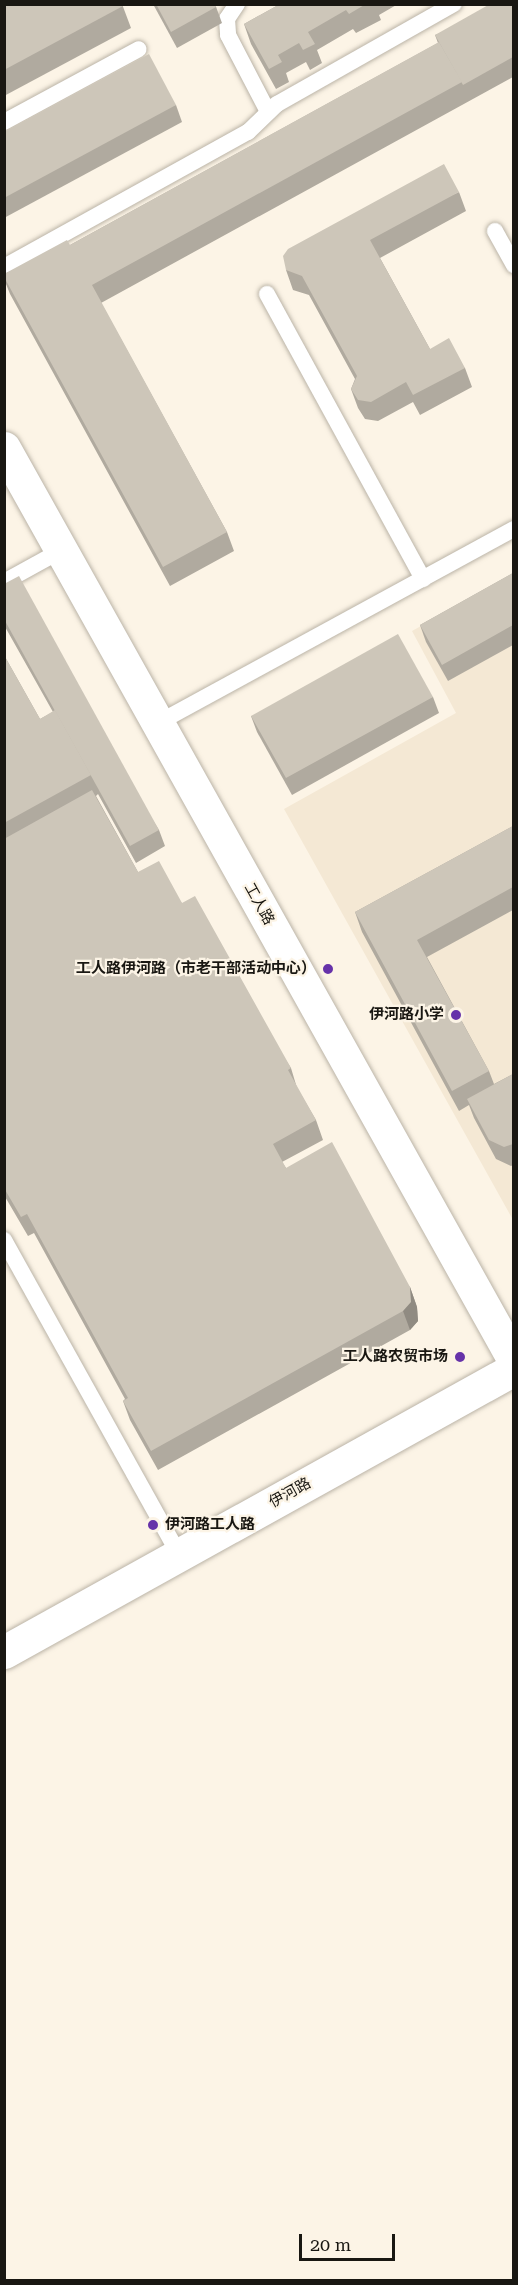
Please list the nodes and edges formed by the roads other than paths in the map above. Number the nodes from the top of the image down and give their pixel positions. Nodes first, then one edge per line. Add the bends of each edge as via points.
1 (237, 4) edge
2 (454, 4) edge
3 (139, 49) dead end
4 (268, 112) junction
5 (4, 122) edge
6 (495, 231) dead end
7 (513, 265) edge
8 (4, 267) edge
9 (267, 294) dead end
10 (4, 448) edge
11 (513, 529) edge
12 (62, 550) junction
13 (423, 579) junction
14 (4, 582) edge
15 (158, 723) junction
16 (4, 1240) edge
17 (513, 1360) edge
18 (513, 1369) edge
19 (179, 1555) junction
20 (4, 1652) edge

1 - 4 lane via 227,19 228,35
2 - 4 lane
3 - 5 lane
4 - 8 lane via 248,132
6 - 7 lane
9 - 13 lane
10 - 12 street, 工人路
11 - 13 lane
12 - 14 lane
12 - 15 street, 工人路
13 - 15 lane
15 - 17 street, 工人路
16 - 19 lane
18 - 19 street, 伊河路
19 - 20 street, 伊河路

